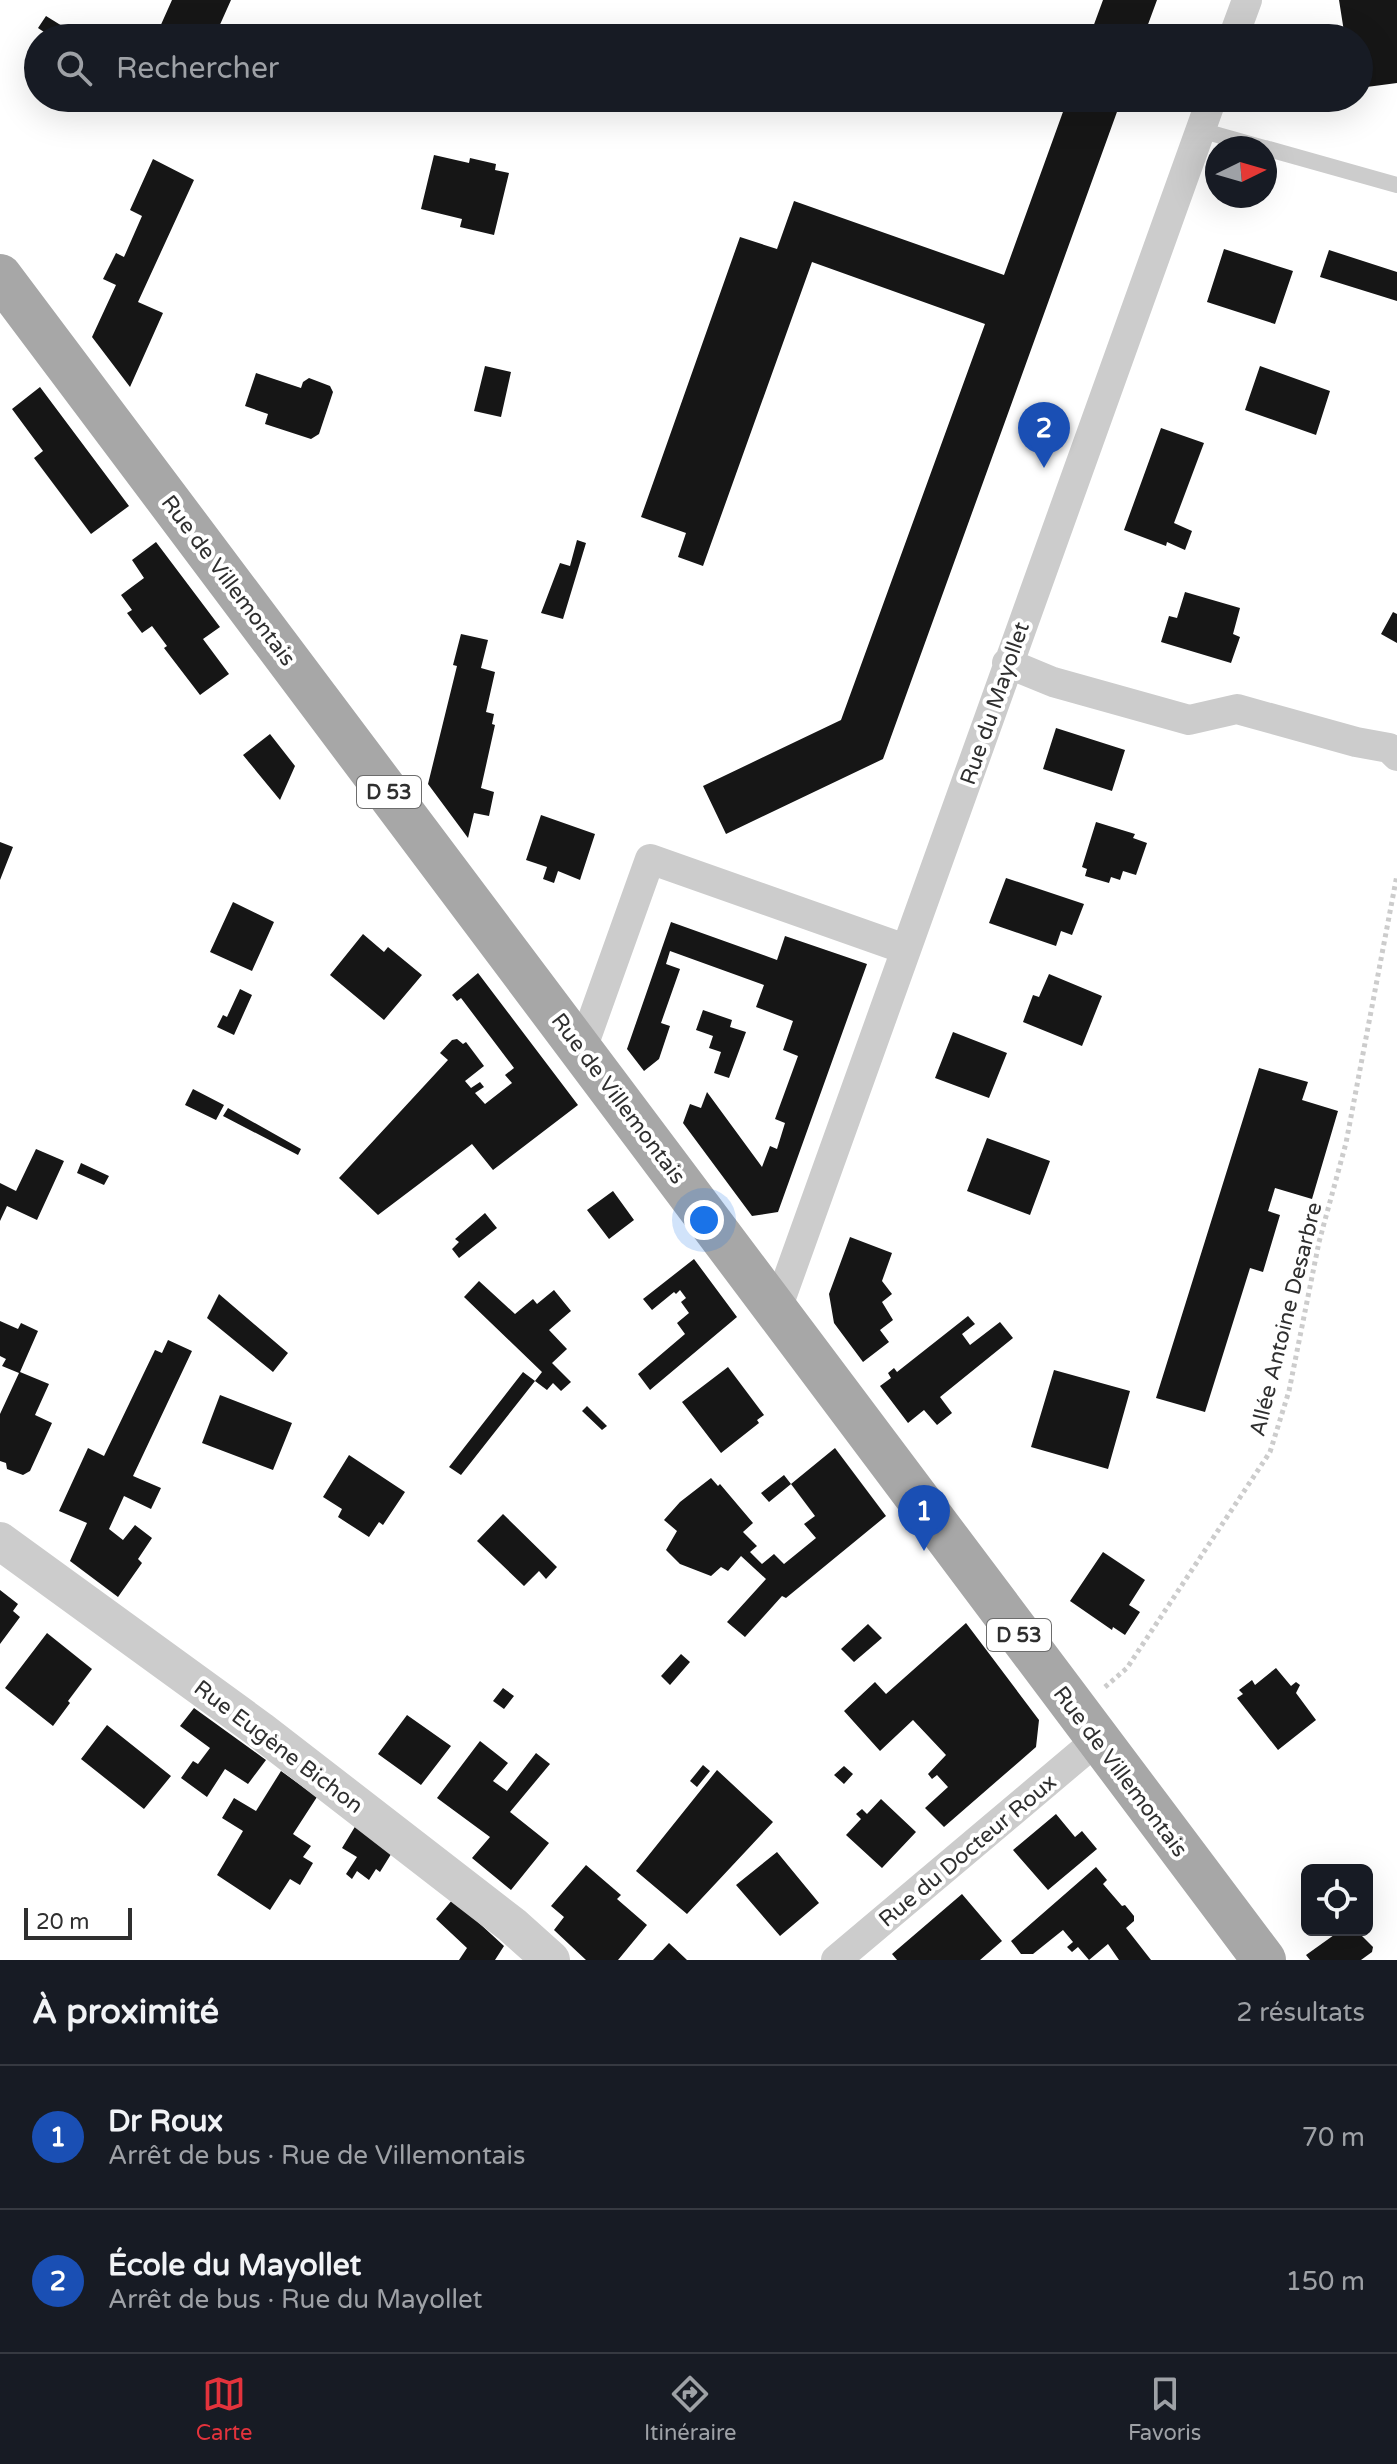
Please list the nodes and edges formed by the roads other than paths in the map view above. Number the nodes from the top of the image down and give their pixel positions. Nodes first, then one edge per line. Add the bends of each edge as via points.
1 (1247, 0) edge
2 (1238, 24) edge
3 (1207, 112) edge
4 (1200, 130) junction
5 (1221, 136) edge
6 (1277, 152) edge
7 (1397, 185) edge
8 (0, 276) edge
9 (1007, 663) junction
10 (1394, 742) edge
11 (905, 949) junction
12 (582, 1049) junction
13 (777, 1309) junction
14 (0, 1541) edge
15 (1087, 1726) junction
16 (551, 1960) edge
17 (836, 1960) edge
18 (1264, 1960) edge

1 - 2 street
3 - 4 street, Rue du Mayollet
4 - 5 lane
4 - 9 street, Rue du Mayollet
6 - 7 lane
8 - 12 main road, Rue de Villemontais / D 53
9 - 10 street via 1053,682 1189,720 1237,709 1356,742
9 - 11 street, Rue du Mayollet
11 - 12 street via 650,859
11 - 13 street, Rue du Mayollet
12 - 13 main road, Rue de Villemontais / D 53
13 - 15 main road, Rue de Villemontais / D 53
14 - 16 street, Rue Eugène Bichon via 260,1730
15 - 17 street, Rue du Docteur Roux
15 - 18 main road, Rue de Villemontais / D 53

